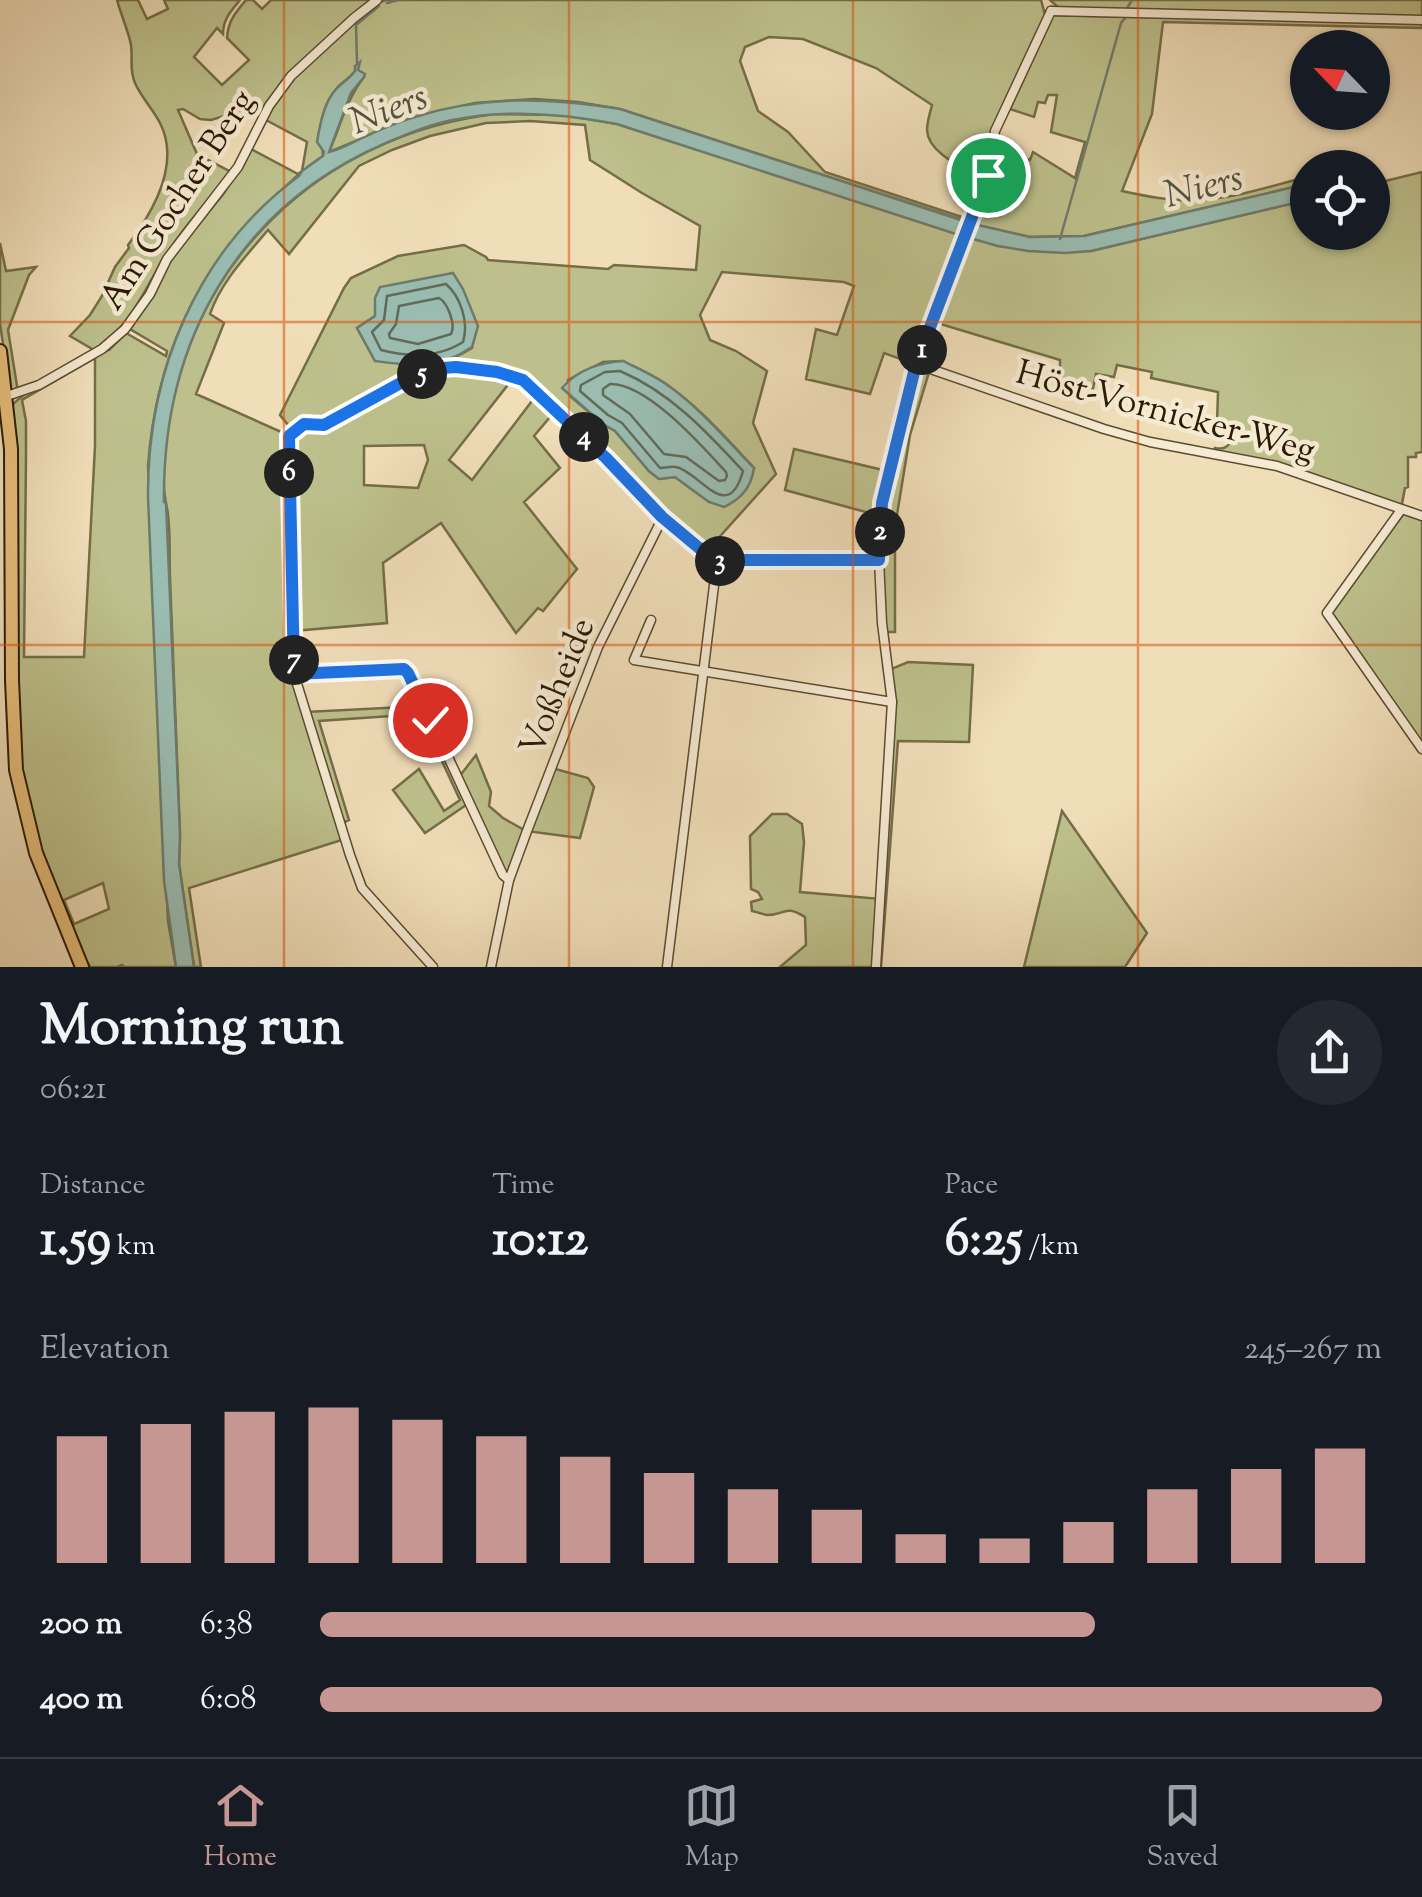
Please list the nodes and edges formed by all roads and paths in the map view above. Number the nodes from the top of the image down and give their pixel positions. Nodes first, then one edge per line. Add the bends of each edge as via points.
1 (377, 0) edge
2 (1046, 1) edge
3 (1051, 11) junction
4 (1422, 20) edge
5 (0, 351) edge
6 (916, 364) junction
7 (3, 398) edge
8 (1401, 510) junction
9 (1422, 516) edge
10 (662, 517) junction
11 (717, 560) junction
12 (879, 560) junction
13 (651, 620) dead end
14 (704, 673) junction
15 (294, 674) junction
16 (892, 702) junction
17 (1422, 749) edge
18 (508, 880) junction
19 (82, 967) edge
20 (433, 967) edge
21 (491, 967) edge
22 (667, 967) edge
23 (876, 967) edge

1 - 7 street, Am Gocher Berg via 291,76 238,167 166,259 126,329 102,349
2 - 3 street
3 - 4 street
3 - 6 street via 995,131 988,175
5 - 7 main road
6 - 8 street, Höst-Vornicker-Weg via 1104,429 1277,466
6 - 12 street via 882,503
7 - 19 main road via 11,450 16,770 36,853
8 - 9 street, Höst-Vornicker-Weg
8 - 17 street via 1328,613
10 - 11 street
10 - 15 street via 523,380 456,367 408,379 324,425 304,424 289,436
10 - 18 street, Voßheide via 598,647
11 - 12 street
11 - 14 street
12 - 16 street
13 - 14 street via 634,660
14 - 16 street
14 - 22 street
15 - 18 street via 404,669
15 - 20 street via 362,888
16 - 23 street
18 - 21 street, Voßheide

